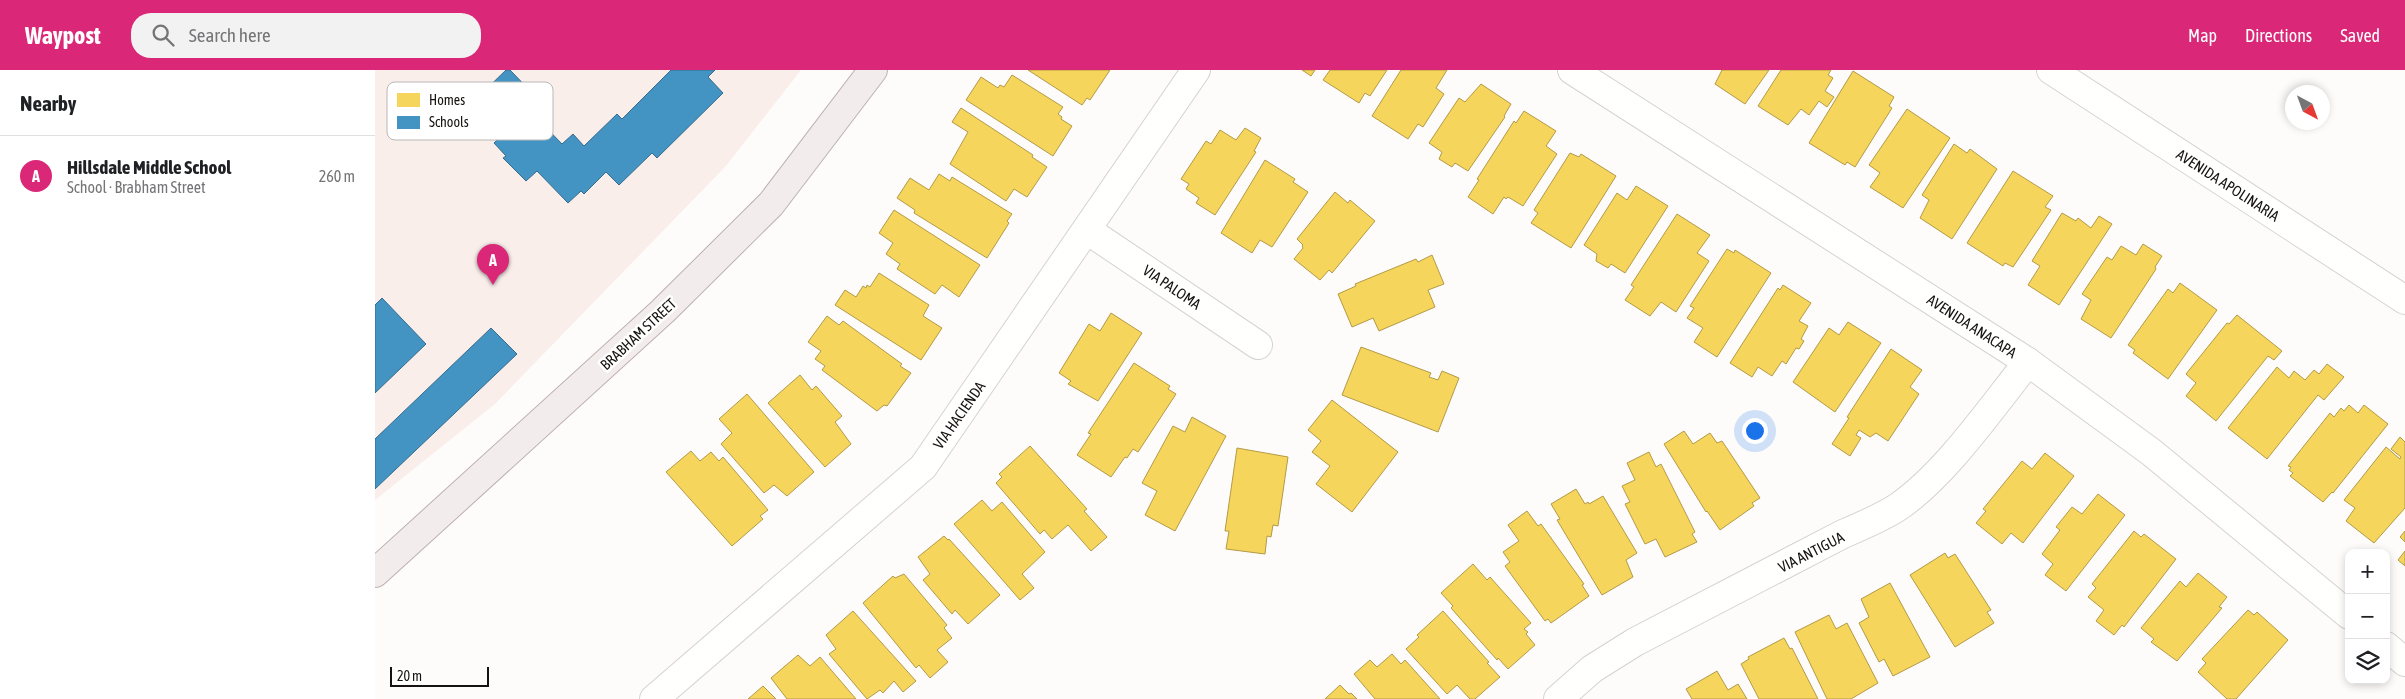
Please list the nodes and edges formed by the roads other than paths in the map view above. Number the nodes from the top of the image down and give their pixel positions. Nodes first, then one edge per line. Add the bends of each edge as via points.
1 (873, 70) edge
2 (1196, 70) edge
3 (1572, 70) edge
4 (2051, 70) edge
5 (1087, 230) junction
6 (2405, 300) edge
7 (1258, 345) dead end
8 (2028, 362) junction
9 (375, 573) edge
10 (2345, 612) edge
11 (2390, 649) edge
12 (2405, 662) edge
13 (654, 699) edge
14 (1558, 699) edge

1 - 9 main road, BRABHAM STREET via 771,204 663,312
2 - 5 street, VIA HACIENDA
3 - 8 street, AVENIDA ANACAPA
4 - 6 street, AVENIDA APOLINARIA
5 - 7 street, VIA PALOMA
5 - 13 street, VIA HACIENDA via 923,467
8 - 10 street, AVENIDA ANACAPA via 2151,452
8 - 14 street, VIA ANTIGUA via 1939,471 1898,507 1635,642 1592,669
11 - 12 street

